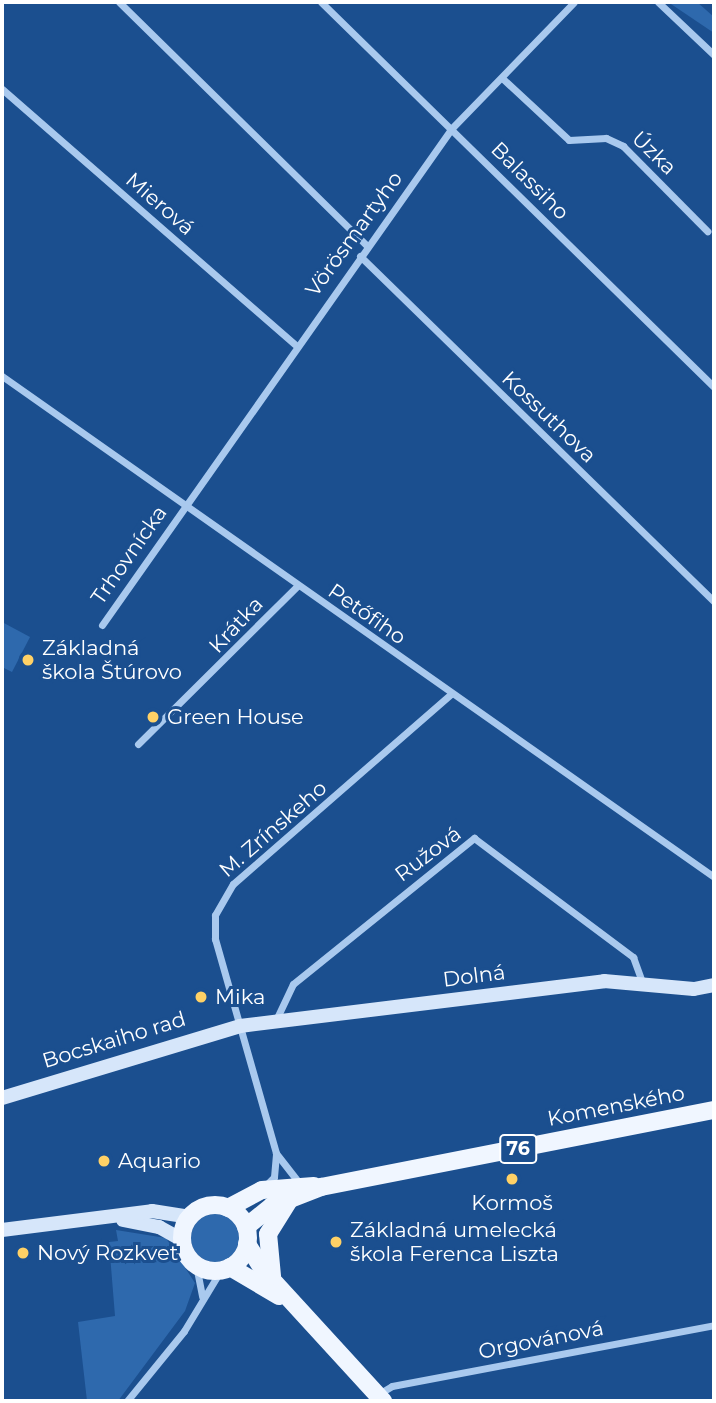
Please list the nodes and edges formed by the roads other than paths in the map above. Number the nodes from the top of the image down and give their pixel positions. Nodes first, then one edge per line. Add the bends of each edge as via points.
1 (119, 2) edge
2 (321, 2) edge
3 (574, 2) edge
4 (658, 2) edge
5 (714, 55) edge
6 (502, 78) junction
7 (2, 89) edge
8 (452, 128) junction
9 (707, 231) dead end
10 (367, 246) junction
11 (360, 256) junction
12 (295, 345) junction
13 (2, 376) edge
14 (714, 387) edge
15 (186, 505) junction
16 (297, 586) junction
17 (714, 602) edge
18 (102, 625) dead end
19 (451, 694) junction
20 (138, 744) dead end
21 (714, 877) edge
22 (642, 982) junction
23 (714, 985) edge
24 (275, 1022) junction
25 (240, 1026) junction
26 (2, 1098) edge
27 (714, 1110) edge
28 (276, 1153) junction
29 (262, 1190) junction
30 (295, 1192) junction
31 (228, 1208) junction
32 (189, 1217) junction
33 (107, 1218) junction
34 (2, 1230) edge
35 (246, 1236) junction
36 (182, 1240) junction
37 (196, 1265) junction
38 (226, 1269) junction
39 (272, 1279) junction
40 (202, 1297) junction
41 (299, 1310) junction
42 (714, 1325) edge
43 (380, 1398) edge
44 (127, 1401) edge

1 - 10 street
2 - 8 street, Balassiho
3 - 6 street, Vörösmartyho
4 - 5 street
6 - 8 street, Vörösmartyho
6 - 9 street, Úzka via 569,140 615,140
7 - 12 street, Mierová
8 - 10 street, Vörösmartyho
8 - 14 street, Balassiho
10 - 11 street, Vörösmartyho
11 - 12 street, Vörösmartyho
11 - 17 street, Kossuthova
12 - 15 street, Vörösmartyho
13 - 15 street, Petőfiho
15 - 16 street, Petőfiho
15 - 18 street, Trhovnícka
16 - 19 street, Petőfiho
16 - 20 street, Krátka
19 - 21 street, Petőfiho
19 - 25 street, M. Zrínskeho via 222,898 215,939
22 - 23 street, Dolná via 694,989
22 - 24 street, Dolná
22 - 24 street, Ružová via 633,957 474,838 293,984
24 - 25 street, Dolná
25 - 26 street, Bocskaiho rad
25 - 28 street, M. Zrínskeho
27 - 30 main road, Komenského / 76
28 - 29 street via 274,1177
28 - 30 street
29 - 30 main road, 76
29 - 31 main road, 76
30 - 35 main road
30 - 39 main road via 268,1234
31 - 32 main road, 76 via 207,1206
31 - 35 main road
32 - 33 street via 152,1212
32 - 36 main road
33 - 34 street
33 - 36 street via 159,1227
35 - 38 main road
35 - 39 main road
36 - 37 main road
37 - 38 main road
37 - 40 street
38 - 40 street
38 - 41 main road
39 - 41 main road
40 - 44 street via 184,1331
41 - 43 main road
42 - 43 street, Orgovánová via 392,1386

